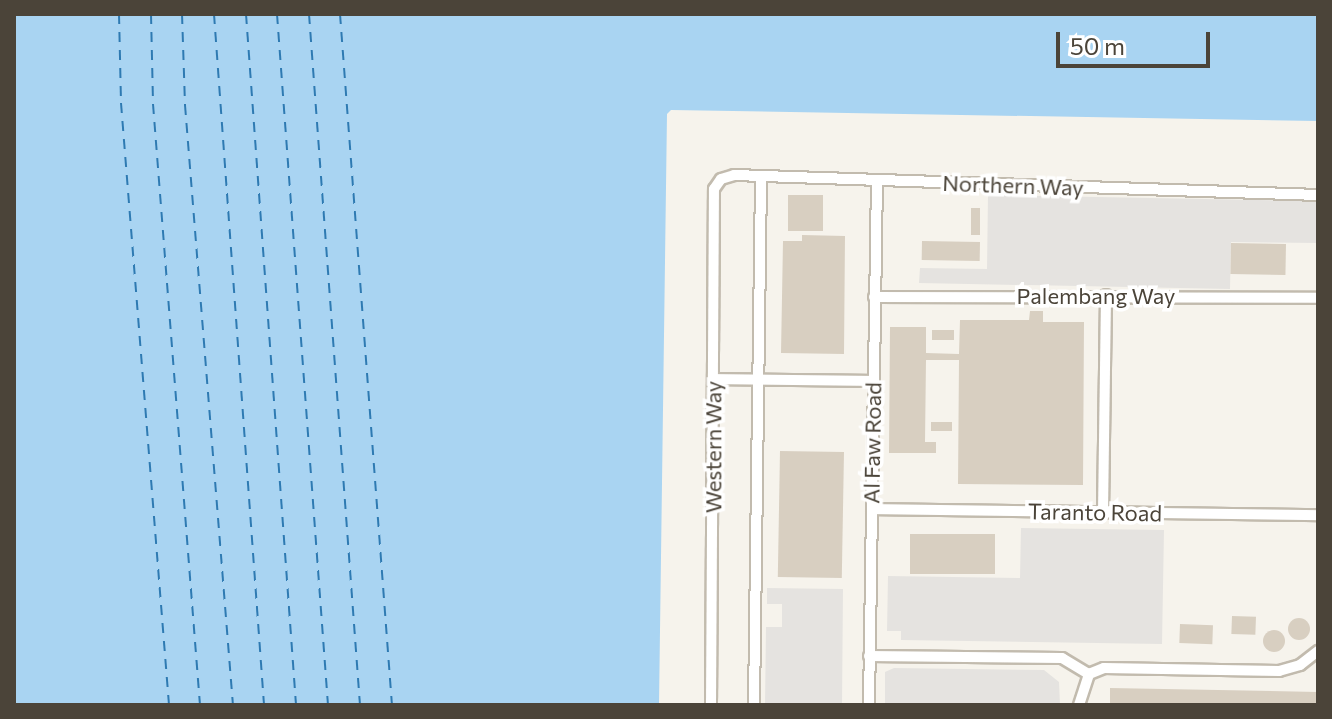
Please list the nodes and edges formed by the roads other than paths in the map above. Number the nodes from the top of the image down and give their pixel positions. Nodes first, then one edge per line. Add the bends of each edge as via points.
1 (761, 176) junction
2 (877, 181) junction
3 (714, 189) joint
4 (1318, 195) edge
5 (1106, 295) junction
6 (874, 297) junction
7 (1318, 298) edge
8 (713, 379) junction
9 (758, 379) junction
10 (873, 381) junction
11 (872, 509) junction
12 (1103, 512) junction
13 (1318, 515) edge
14 (1318, 651) edge
15 (869, 656) junction
16 (1089, 674) junction
17 (711, 705) edge
18 (754, 705) edge
19 (869, 705) edge
20 (1079, 705) edge

1 - 2 lane, Northern Way
1 - 3 lane, Northern Way via 727,176
1 - 9 lane
2 - 4 lane, Northern Way
2 - 6 lane, Al Faw Road
3 - 8 lane, Western Way
5 - 6 lane, Palembang Way
5 - 7 lane, Palembang Way
5 - 12 lane
6 - 10 lane, Al Faw Road
8 - 9 lane
8 - 17 lane, Western Way
9 - 10 lane
9 - 18 lane
10 - 11 lane, Al Faw Road
11 - 12 lane, Taranto Road
11 - 15 lane, Al Faw Road
12 - 13 lane, Taranto Road
14 - 16 lane via 1300,665 1279,671 1104,668
15 - 16 lane via 1062,658
15 - 19 lane, Al Faw Road
16 - 20 lane

